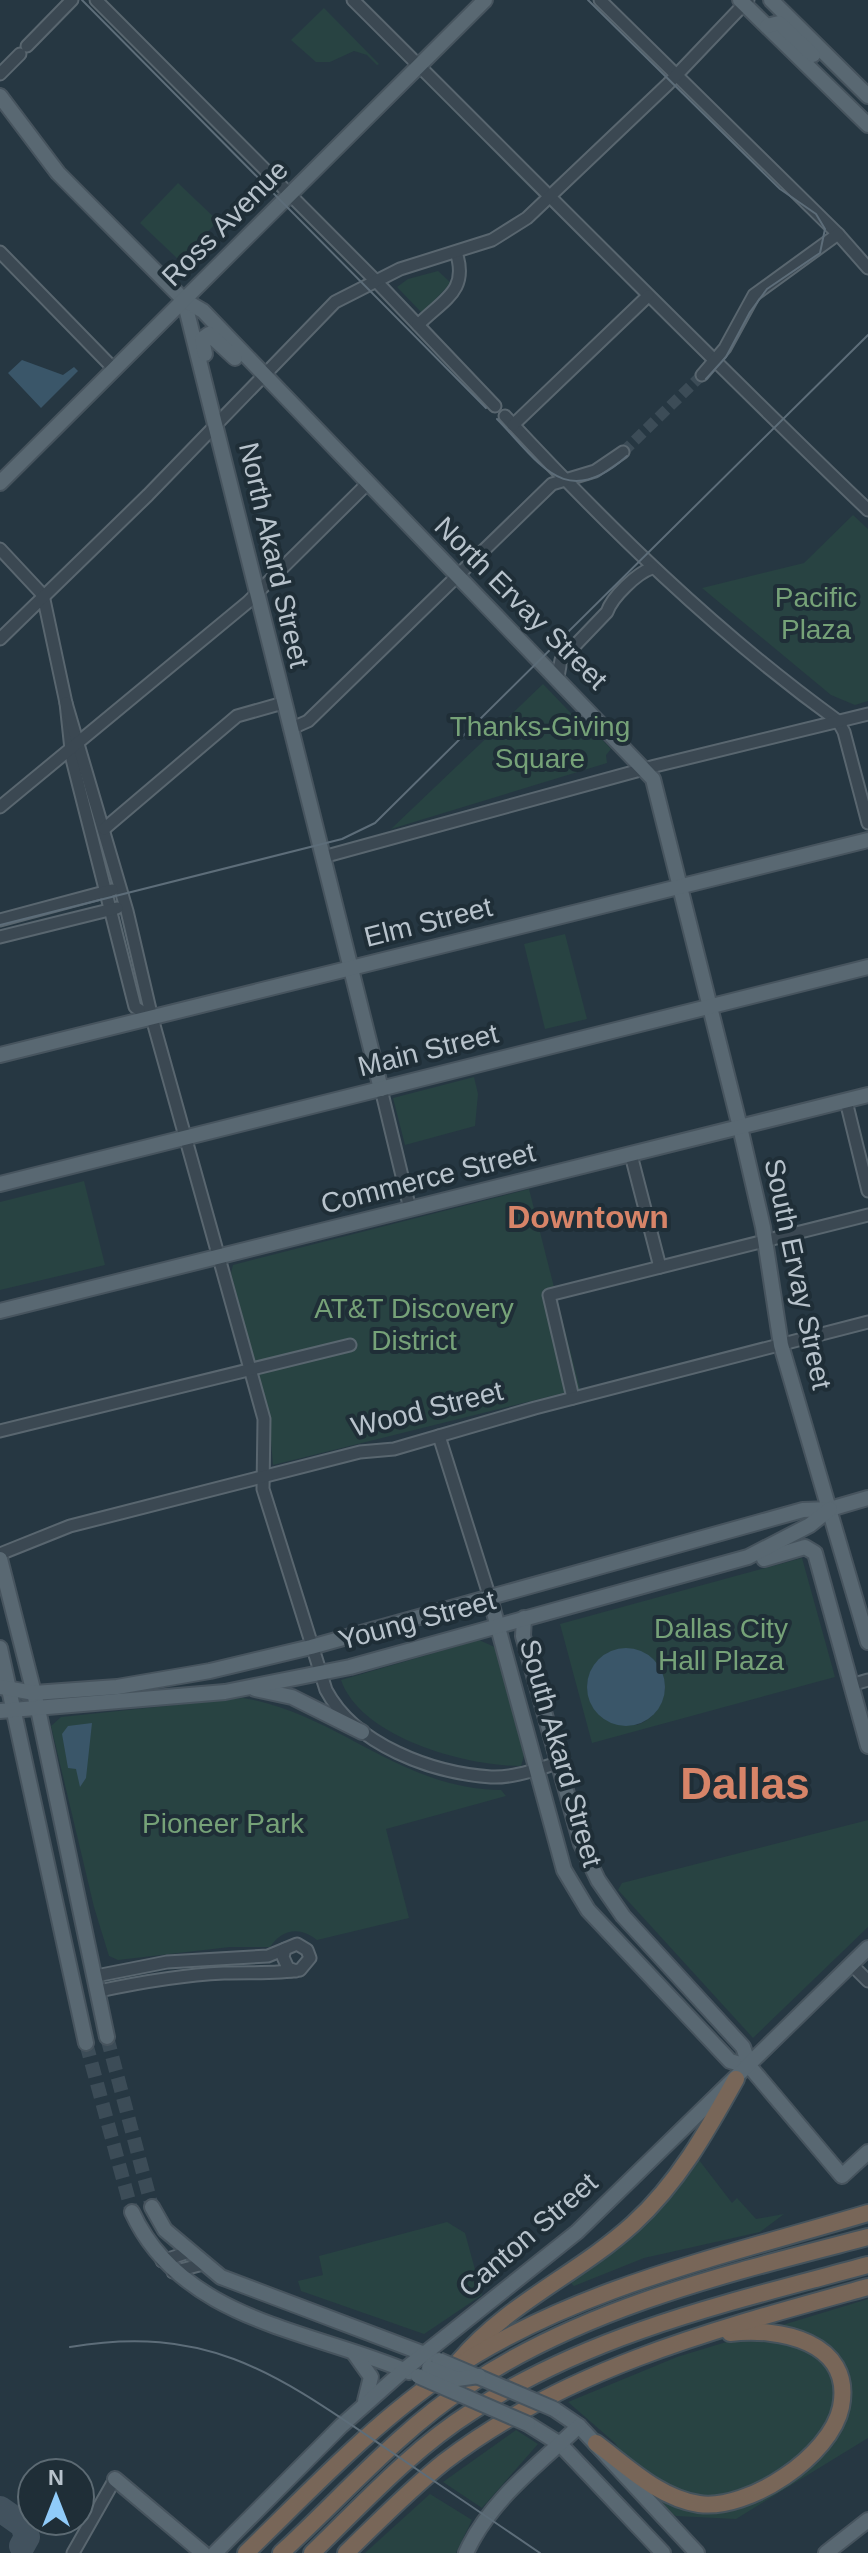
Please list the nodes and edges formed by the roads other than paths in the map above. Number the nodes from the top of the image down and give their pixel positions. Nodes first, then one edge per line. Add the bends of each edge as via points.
1 (72, 0) edge
2 (96, 0) edge
3 (353, 0) edge
4 (485, 0) edge
5 (600, 0) edge
6 (771, 0) edge
7 (744, 1) edge
8 (767, 26) junction
9 (421, 66) junction
10 (0, 74) edge
11 (677, 75) junction
12 (855, 83) junction
13 (0, 96) edge
14 (868, 96) edge
15 (868, 125) edge
16 (291, 195) junction
17 (552, 197) junction
18 (838, 234) junction
19 (0, 252) edge
20 (456, 252) junction
21 (868, 268) edge
22 (375, 280) junction
23 (648, 296) junction
24 (184, 300) junction
25 (418, 325) junction
26 (714, 362) junction
27 (114, 369) junction
28 (261, 372) junction
29 (702, 375) tunnel mouth
30 (204, 377) junction
31 (495, 406) dead end
32 (217, 425) junction
33 (623, 452) tunnel mouth
34 (565, 480) junction
35 (0, 483) edge
36 (367, 484) junction
37 (868, 510) edge
38 (0, 549) edge
39 (652, 568) junction
40 (457, 576) junction
41 (256, 593) junction
42 (43, 595) junction
43 (0, 639) edge
44 (558, 677) junction
45 (283, 703) junction
46 (868, 714) edge
47 (838, 721) junction
48 (290, 729) junction
49 (75, 745) junction
50 (645, 770) junction
51 (0, 807) edge
52 (868, 823) edge
53 (104, 829) junction
54 (868, 840) edge
55 (323, 857) junction
56 (680, 887) junction
57 (120, 888) junction
58 (107, 892) junction
59 (125, 906) junction
60 (111, 910) junction
61 (0, 920) edge
62 (0, 937) edge
63 (868, 967) edge
64 (350, 968) junction
65 (710, 1008) junction
66 (152, 1018) junction
67 (0, 1055) edge
68 (381, 1089) junction
69 (868, 1095) edge
70 (846, 1101) junction
71 (740, 1127) junction
72 (186, 1137) junction
73 (631, 1155) junction
74 (0, 1184) edge
75 (868, 1191) edge
76 (410, 1209) junction
77 (868, 1215) edge
78 (764, 1240) junction
79 (220, 1257) junction
80 (660, 1267) junction
81 (0, 1311) edge
82 (868, 1322) edge
83 (350, 1345) dead end
84 (781, 1345) junction
85 (251, 1369) junction
86 (573, 1398) junction
87 (0, 1431) edge
88 (439, 1436) junction
89 (264, 1477) junction
90 (868, 1498) edge
91 (830, 1509) junction
92 (0, 1556) edge
93 (718, 1567) junction
94 (490, 1598) junction
95 (524, 1618) junction
96 (497, 1625) junction
97 (868, 1642) edge
98 (311, 1647) junction
99 (0, 1648) edge
100 (319, 1673) junction
101 (868, 1680) edge
102 (851, 1685) junction
103 (251, 1688) junction
104 (5, 1689) edge
105 (34, 1693) junction
106 (38, 1709) junction
107 (7, 1710) edge
108 (362, 1732) junction
109 (868, 1746) edge
110 (558, 1763) junction
111 (536, 1770) junction
112 (80, 1900) junction
113 (55, 1907) junction
114 (868, 1948) edge
115 (285, 1949) junction
116 (852, 1965) junction
117 (70, 1971) junction
118 (296, 1971) junction
119 (96, 1976) junction
120 (868, 1981) edge
121 (99, 1991) junction
122 (107, 2037) tunnel mouth
123 (86, 2043) tunnel mouth
124 (750, 2067) junction
125 (736, 2079) junction
126 (868, 2152) edge
127 (152, 2207) tunnel mouth
128 (132, 2212) tunnel mouth
129 (868, 2213) edge
130 (868, 2237) edge
131 (189, 2252) junction
132 (203, 2264) junction
133 (868, 2265) edge
134 (168, 2266) junction
135 (868, 2287) edge
136 (696, 2337) junction
137 (344, 2346) junction
138 (428, 2366) junction
139 (358, 2411) junction
140 (579, 2426) junction
141 (596, 2443) junction
142 (560, 2444) junction
143 (115, 2479) joint
144 (868, 2520) edge
145 (73, 2553) edge
146 (203, 2553) edge
147 (215, 2553) edge
148 (246, 2553) edge
149 (281, 2553) edge
150 (312, 2553) edge
151 (346, 2553) edge
152 (466, 2553) edge
153 (663, 2553) edge
154 (697, 2553) edge
155 (826, 2553) edge

1 - 10 street
2 - 16 street
3 - 9 street
4 - 9 main road, Ross Avenue
5 - 11 street
6 - 12 main road
7 - 8 main road
7 - 11 street
8 - 12 main road via 779,23 835,76
8 - 15 main road
9 - 16 main road, Ross Avenue
9 - 17 street
11 - 17 street
11 - 18 street
12 - 14 main road
13 - 24 main road via 58,173
16 - 22 street
16 - 24 main road, Ross Avenue
17 - 20 street via 507,232
17 - 23 street
18 - 21 street
18 - 26 street via 754,295
19 - 27 street
20 - 22 street
20 - 25 street via 462,272 459,284
22 - 25 street
22 - 28 street via 335,302
23 - 26 street
23 - 34 street via 509,420
24 - 27 main road, Ross Avenue
24 - 28 main road, North Ervay Street via 203,311
24 - 30 main road, North Akard Street
25 - 31 street
26 - 29 street
26 - 37 street
27 - 35 main road, Ross Avenue
28 - 30 main road via 245,368 206,335
28 - 32 street
28 - 36 main road, North Ervay Street
30 - 32 main road, North Akard Street
32 - 41 main road, North Akard Street
32 - 42 street
33 - 34 street via 595,471
34 - 39 street
34 - 40 street via 552,484
36 - 40 main road, North Ervay Street
36 - 41 street
38 - 42 street
39 - 44 street via 610,604 561,660
39 - 47 street via 764,666
40 - 44 main road, North Ervay Street
40 - 48 street via 308,721
41 - 45 main road, North Akard Street
41 - 49 street
42 - 43 street
42 - 49 street
44 - 50 main road, North Ervay Street
45 - 48 main road, North Akard Street
45 - 53 street via 237,716
46 - 47 street
47 - 50 street
47 - 52 street
48 - 55 main road, North Akard Street
49 - 51 street
49 - 53 street
49 - 58 street
50 - 55 street
50 - 56 main road, North Ervay Street via 653,779
53 - 57 street
54 - 56 main road, Elm Street
55 - 64 main road, North Akard Street
56 - 64 main road, Elm Street
56 - 65 main road, North Ervay Street
57 - 58 street
57 - 59 street
58 - 60 street
58 - 61 street
59 - 60 street
59 - 66 street
60 - 62 street
60 - 66 street via 135,1007
63 - 65 main road, Main Street
64 - 66 main road, Elm Street
64 - 68 main road, North Akard Street
65 - 68 main road, Main Street
65 - 71 main road, South Ervay Street
66 - 67 main road, Elm Street
66 - 72 street
68 - 72 main road, Main Street
68 - 76 street
69 - 70 main road, Commerce Street
70 - 71 main road, Commerce Street
70 - 75 street
71 - 73 main road, Commerce Street
71 - 78 main road, South Ervay Street
72 - 74 main road, Main Street
72 - 79 street
73 - 76 main road, Commerce Street
73 - 80 street
76 - 79 main road, Commerce Street
77 - 78 street
78 - 80 street
78 - 84 main road, South Ervay Street
79 - 81 main road, Commerce Street
79 - 85 street
80 - 86 street via 549,1295
82 - 84 street, Wood Street
83 - 85 street
84 - 86 street, Wood Street
84 - 91 main road, South Ervay Street
85 - 87 street
85 - 89 street via 264,1419
86 - 88 street, Wood Street
88 - 89 street, Wood Street
88 - 94 street, South Akard Street
89 - 92 street, Wood Street via 70,1526
89 - 98 street via 263,1489
90 - 91 main road, Young Street
91 - 93 main road, Young Street via 772,1547
91 - 94 main road, Young Street via 803,1510
91 - 97 main road, South Ervay Street
92 - 105 main road
93 - 95 main road, Young Street
93 - 102 main road via 805,1547 813,1550
94 - 96 main road, South Akard Street
94 - 98 main road, Young Street
95 - 96 main road, Young Street
95 - 110 main road, South Akard Street via 523,1636
96 - 100 main road, Young Street
96 - 111 main road, South Akard Street
98 - 100 street
98 - 105 main road, Young Street via 168,1679
99 - 104 main road
100 - 103 main road, Young Street
100 - 108 street via 342,1716
101 - 102 street
102 - 109 main road
103 - 106 main road, Young Street
103 - 108 main road via 292,1697
104 - 105 main road, Young Street
104 - 107 main road
105 - 106 main road
106 - 107 main road, Young Street
106 - 112 main road
107 - 113 main road
108 - 111 street via 407,1756 462,1773 494,1777
110 - 111 street
110 - 124 main road, South Akard Street via 581,1844 598,1880 623,1916 743,2047
111 - 124 main road, South Akard Street via 564,1870 588,1910 730,2061
112 - 113 main road
112 - 119 main road
113 - 117 main road
114 - 116 main road, Canton Street
115 - 118 street via 285,1965
115 - 118 street via 297,1944 309,1954 307,1966
115 - 119 street via 268,1956 181,1960
116 - 120 street
116 - 124 main road, Canton Street
117 - 121 main road via 81,1984
117 - 123 main road
118 - 121 street via 182,1976
119 - 121 main road
121 - 122 main road
124 - 125 main road, Canton Street
124 - 126 main road, South Akard Street via 842,2176
125 - 138 main road, Canton Street
125 - 138 highway via 687,2162 633,2224 483,2333
127 - 131 main road via 165,2230
128 - 134 main road via 149,2246
129 - 138 highway via 618,2287
130 - 149 highway via 647,2298 519,2357 444,2403
131 - 132 main road
131 - 134 street
132 - 134 street
132 - 138 main road via 249,2290 360,2327
133 - 150 highway via 650,2326 557,2363 437,2436
134 - 137 main road via 216,2303
135 - 136 highway
136 - 141 highway via 761,2331 793,2335 822,2350 838,2376 842,2395 826,2436 768,2488 715,2504 667,2494
136 - 151 highway via 585,2379 494,2429 409,2492
137 - 138 main road
137 - 139 main road via 366,2365 371,2377
138 - 139 main road, Canton Street
138 - 140 main road, bridge via 479,2376 554,2409
138 - 142 main road, bridge
138 - 148 highway via 389,2416
139 - 147 main road, Canton Street
140 - 141 main road
140 - 142 main road
141 - 154 main road
142 - 152 main road via 514,2486
142 - 153 main road
143 - 145 street
143 - 146 main road
144 - 155 main road

